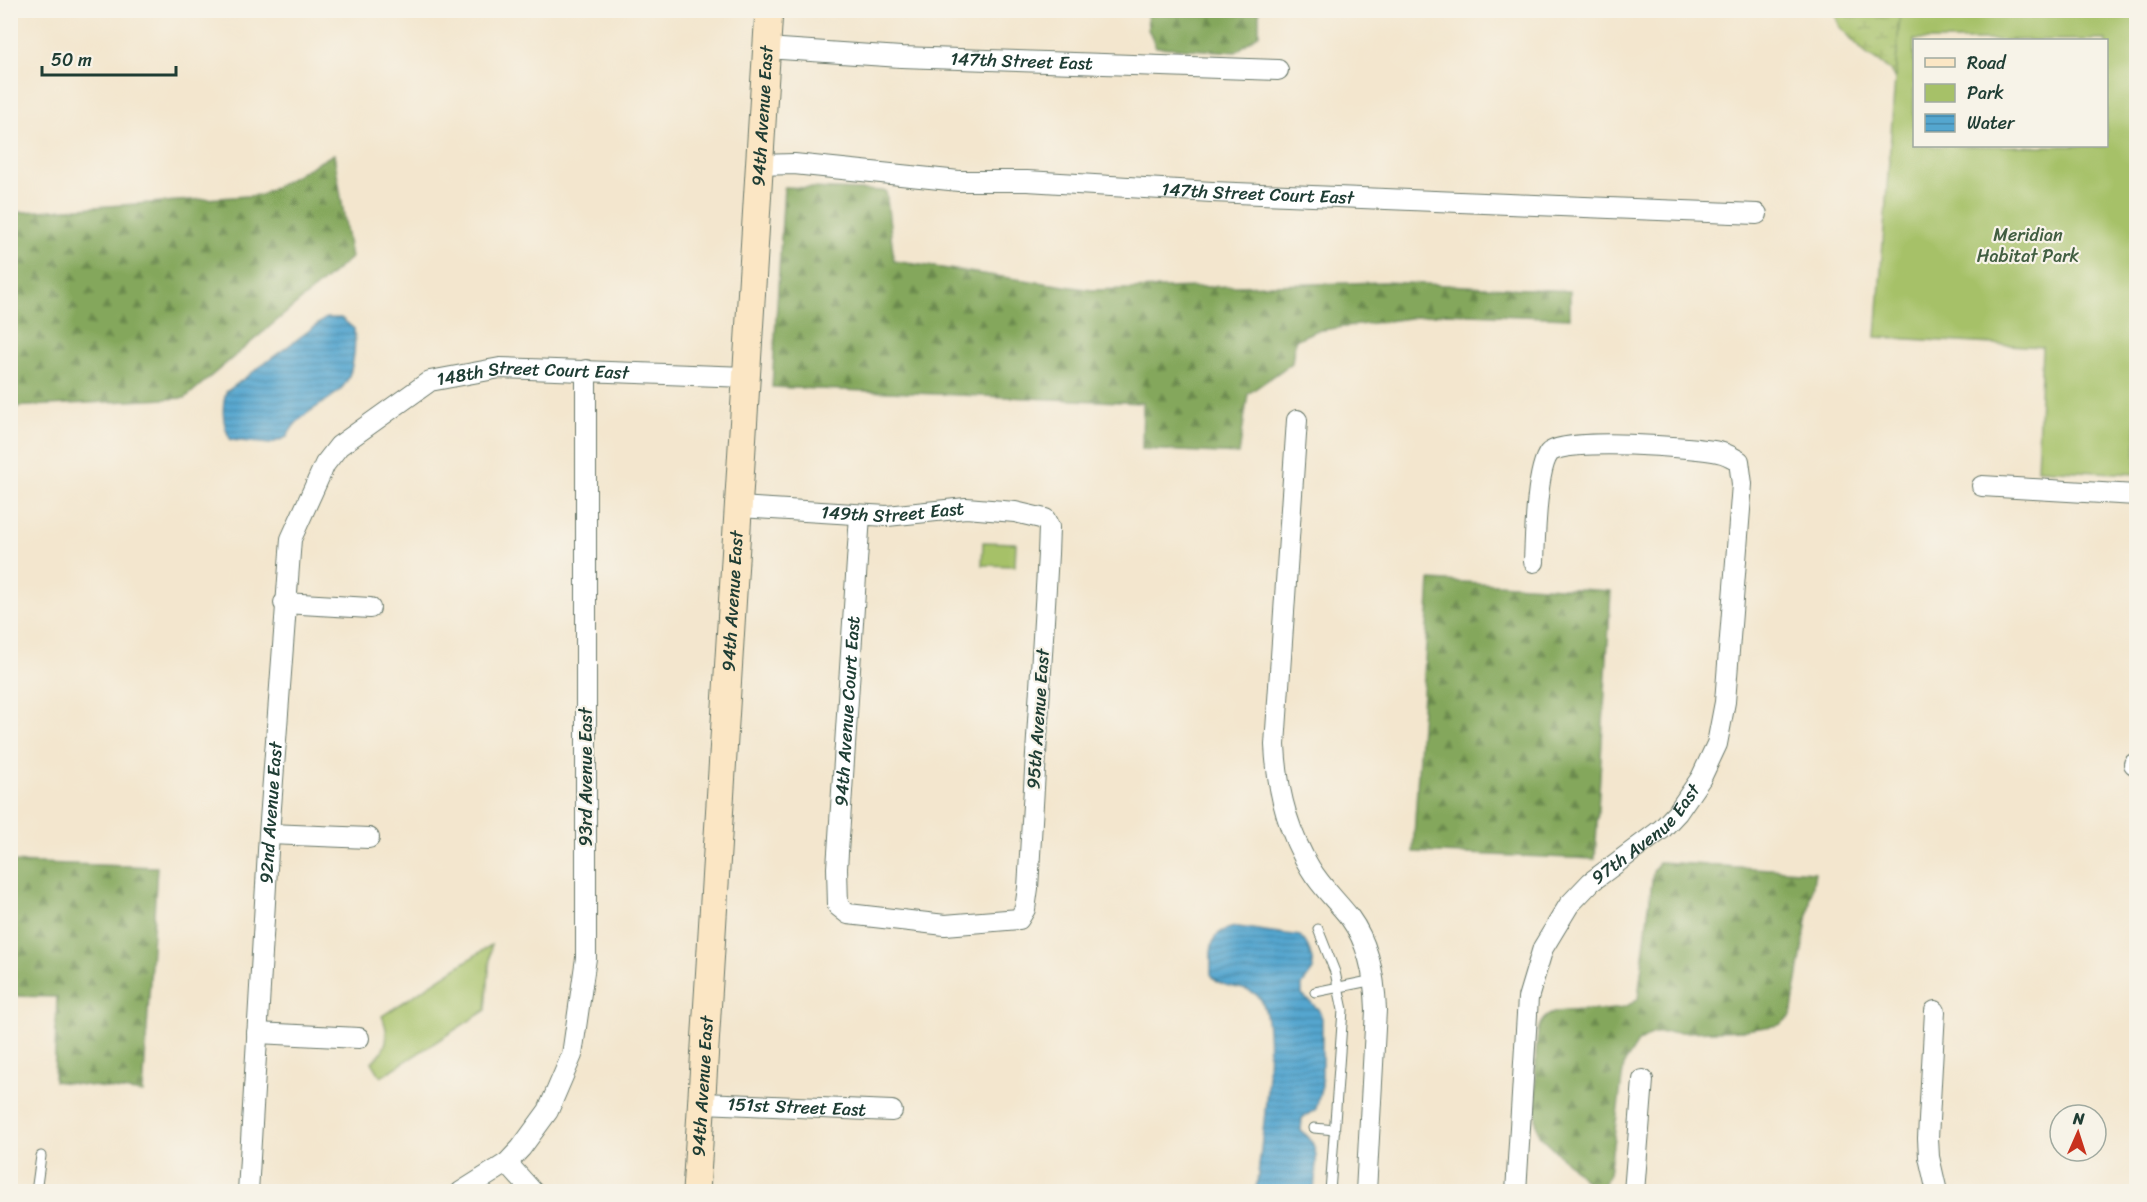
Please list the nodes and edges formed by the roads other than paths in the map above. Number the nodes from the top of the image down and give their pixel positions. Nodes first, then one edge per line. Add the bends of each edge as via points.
1 (769, 10) edge
2 (766, 48) junction
3 (1278, 69) dead end
4 (758, 165) junction
5 (1757, 214) dead end
6 (586, 370) junction
7 (746, 378) junction
8 (1297, 420) dead end
9 (339, 446) joint
10 (1982, 486) dead end
11 (2136, 495) edge
12 (740, 507) junction
13 (860, 516) junction
14 (1045, 519) joint
15 (1534, 562) dead end
16 (284, 603) junction
17 (370, 608) dead end
18 (268, 834) junction
19 (369, 838) dead end
20 (1019, 919) joint
21 (1318, 929) dead end
22 (1374, 980) junction
23 (1340, 987) junction
24 (1315, 992) dead end
25 (1935, 1011) dead end
26 (257, 1033) junction
27 (359, 1038) dead end
28 (1643, 1080) dead end
29 (703, 1103) junction
30 (892, 1112) dead end
31 (1314, 1128) dead end
32 (1335, 1130) junction
33 (41, 1156) dead end
34 (507, 1163) junction
35 (36, 1191) edge
36 (248, 1191) edge
37 (460, 1191) edge
38 (533, 1191) edge
39 (696, 1191) edge
40 (1330, 1191) edge
41 (1366, 1191) edge
42 (1516, 1191) edge
43 (1634, 1191) edge
44 (1938, 1191) edge

1 - 2 main road, 94th Avenue East
2 - 3 street, 147th Street East via 901,57
2 - 4 main road, 94th Avenue East
4 - 5 street, 147th Street Court East via 794,164 959,181
4 - 7 main road, 94th Avenue East
6 - 7 street, 148th Street Court East
6 - 9 street, 148th Street Court East via 500,368 430,381
6 - 34 street, 93rd Avenue East via 586,958 572,1055 548,1111
7 - 12 main road, 94th Avenue East
8 - 22 street via 1276,767 1284,810 1300,850 1359,933
9 - 16 street, 92nd Avenue East via 325,464 291,539
10 - 11 street
12 - 13 street, 149th Street East
12 - 29 main road, 94th Avenue East
13 - 14 street, 149th Street East via 966,508
13 - 20 street, 94th Avenue Court East via 837,868 838,906 848,914 945,925
14 - 20 street, 95th Avenue East via 1049,527 1048,554 1028,888
15 - 42 street, 97th Avenue East via 1544,466 1554,449 1593,443 1714,451 1738,461 1742,484 1727,679 1717,744 1701,778 1677,813 1662,830 1576,897 1543,948 1528,998
16 - 17 street
16 - 18 street, 92nd Avenue East
18 - 19 street
18 - 26 street, 92nd Avenue East
21 - 23 lane
22 - 23 lane
22 - 41 street via 1376,1010
23 - 24 lane
23 - 32 lane via 1343,1011
25 - 44 street via 1928,1138
26 - 27 street
26 - 36 street, 92nd Avenue East
28 - 43 street
29 - 30 street, 151st Street East
29 - 39 main road, 94th Avenue East
31 - 32 lane
32 - 40 lane
33 - 35 lane
34 - 37 street
34 - 38 street

